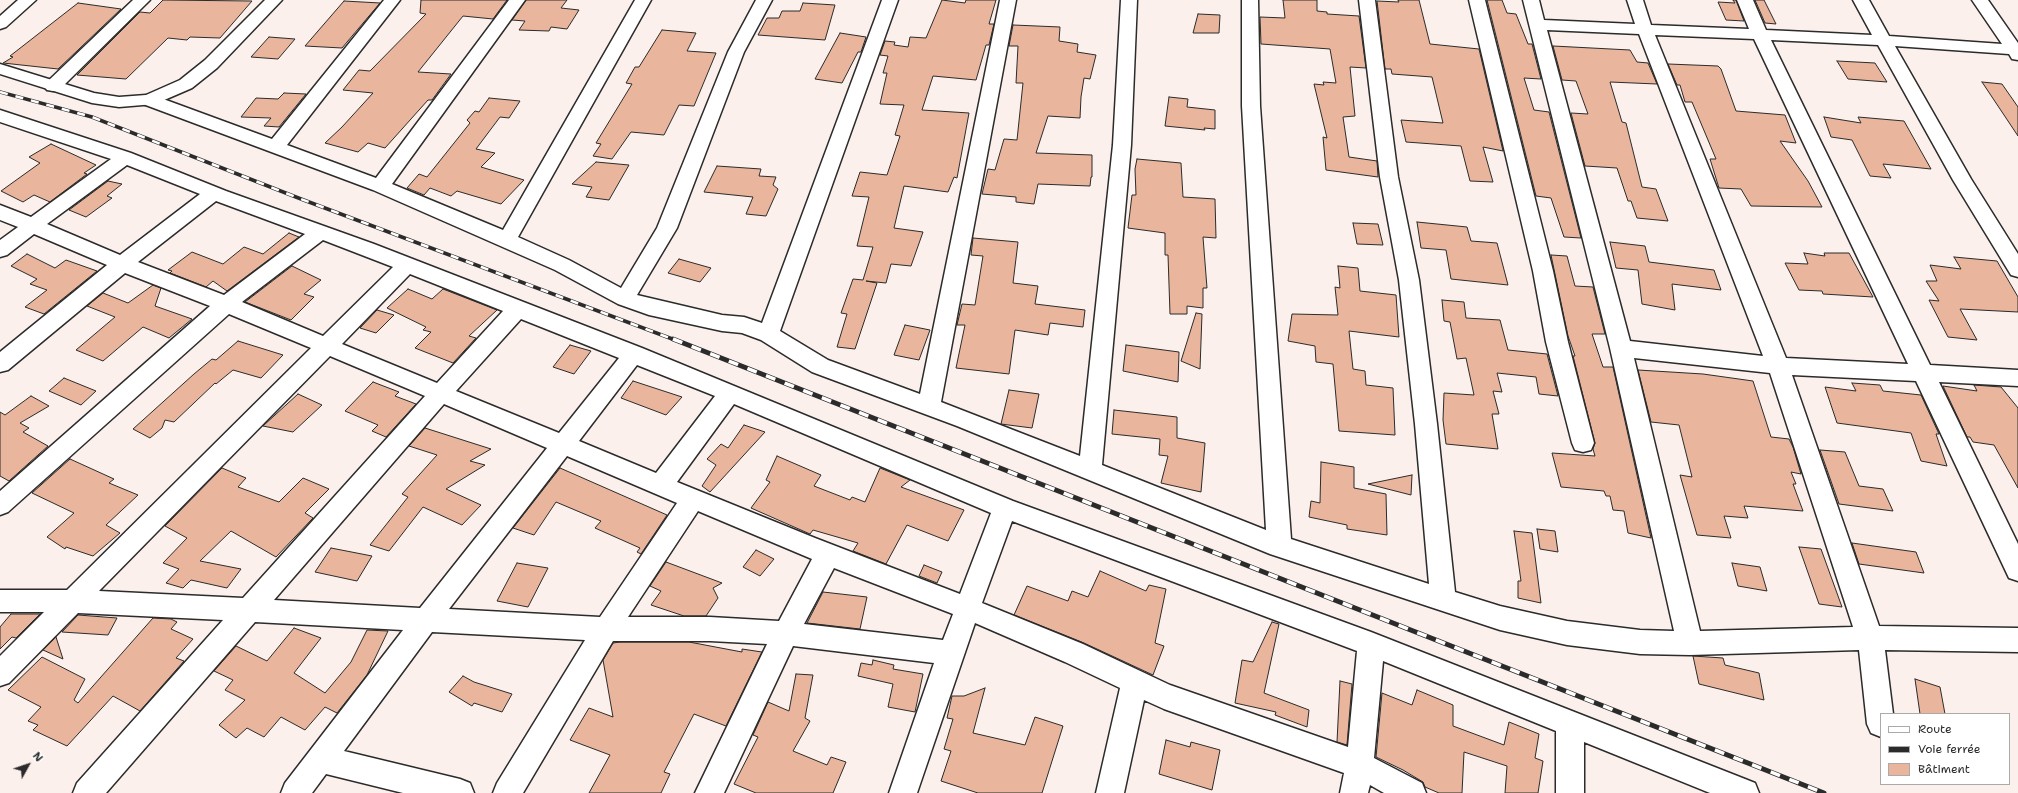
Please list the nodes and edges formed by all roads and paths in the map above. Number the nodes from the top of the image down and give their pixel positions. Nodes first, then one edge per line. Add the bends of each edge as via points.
1 (28, 0) edge
2 (142, 0) edge
3 (274, 0) edge
4 (392, 0) edge
5 (517, 0) edge
6 (643, 0) edge
7 (764, 0) edge
8 (890, 0) edge
9 (1008, 0) edge
10 (1129, 0) edge
11 (1250, 0) edge
12 (1367, 0) edge
13 (1477, 0) edge
14 (1531, 0) edge
15 (1635, 0) edge
16 (1745, 0) edge
17 (1861, 0) edge
18 (1980, 0) edge
19 (0, 24) edge
20 (1538, 25) junction
21 (1645, 30) junction
22 (1760, 35) junction
23 (1882, 40) junction
24 (2017, 52) edge
25 (0, 69) edge
26 (53, 86) junction
27 (149, 100) junction
28 (0, 116) edge
29 (275, 148) junction
30 (125, 157) junction
31 (380, 186) junction
32 (214, 193) junction
33 (0, 212) edge
34 (32, 225) junction
35 (320, 232) junction
36 (507, 240) junction
37 (0, 250) edge
38 (123, 264) junction
39 (407, 265) junction
40 (2018, 270) edge
41 (625, 299) junction
42 (226, 304) junction
43 (518, 309) junction
44 (768, 334) junction
45 (327, 346) junction
46 (1621, 348) junction
47 (634, 354) junction
48 (0, 364) edge
49 (1778, 366) junction
50 (1923, 373) junction
51 (2018, 378) edge
52 (441, 393) junction
53 (730, 394) junction
54 (929, 407) junction
55 (1584, 443) dead end
56 (562, 445) junction
57 (1090, 470) junction
58 (661, 485) junction
59 (693, 499) junction
60 (0, 505) edge
61 (1005, 508) junction
62 (1279, 546) junction
63 (828, 554) junction
64 (2018, 570) edge
65 (73, 600) junction
66 (1443, 600) junction
67 (0, 601) edge
68 (967, 608) junction
69 (250, 609) junction
70 (427, 618) junction
71 (606, 629) junction
72 (786, 633) junction
73 (1870, 638) junction
74 (2018, 640) edge
75 (1690, 643) junction
76 (1371, 644) junction
77 (951, 653) junction
78 (0, 674) edge
79 (1135, 681) junction
80 (1880, 716) edge
81 (1570, 723) junction
82 (320, 759) junction
83 (1360, 765) junction
84 (87, 793) edge
85 (295, 793) edge
86 (460, 793) edge
87 (507, 793) edge
88 (709, 793) edge
89 (903, 793) edge
90 (1110, 793) edge
91 (1354, 793) edge
92 (1412, 793) edge
93 (1570, 793) edge
94 (1745, 793) edge

1 - 19 street
2 - 26 street
3 - 27 street via 211,64 186,84
4 - 29 street
5 - 31 street
6 - 36 street
7 - 41 street via 736,52 666,228
8 - 44 street
9 - 54 street
10 - 57 street via 1122,145
11 - 62 street via 1251,106
12 - 66 street via 1389,177 1410,280
13 - 55 street via 1543,272 1557,342
14 - 20 street
15 - 21 street
16 - 22 street
17 - 23 street
18 - 24 street
20 - 21 street
20 - 46 street
21 - 22 street
21 - 49 street
22 - 23 street
22 - 50 street
23 - 24 street
23 - 40 street via 1962,180
25 - 26 street
26 - 27 street via 92,98 119,102
27 - 29 street
28 - 30 street
29 - 31 street
30 - 32 street
30 - 34 street
31 - 36 street
32 - 35 street
32 - 38 street
33 - 34 street
34 - 37 street
34 - 38 street
35 - 39 street
35 - 42 street
36 - 41 street via 562,265
38 - 42 street
38 - 48 street
39 - 43 street
39 - 45 street
41 - 44 street via 649,307 722,323 744,325
42 - 45 street
42 - 60 street
43 - 47 street
43 - 52 street
44 - 54 street via 820,366
45 - 52 street
45 - 65 street
46 - 49 street
46 - 75 street
47 - 53 street
47 - 56 street
49 - 50 street
49 - 73 street
50 - 51 street
50 - 64 street
52 - 56 street
52 - 69 street
53 - 58 street
53 - 61 street
54 - 57 street
56 - 58 street
56 - 70 street
57 - 62 street
58 - 59 street
59 - 63 street
59 - 71 street
61 - 68 street
61 - 76 street
62 - 66 street
63 - 68 street
63 - 72 street
65 - 67 street
65 - 69 street
65 - 78 street
66 - 75 street via 1500,618 1567,633 1640,642
68 - 77 street
68 - 79 street
69 - 70 street
69 - 84 street
70 - 71 street
70 - 82 street
71 - 72 street via 710,629
71 - 87 street
72 - 77 street
72 - 88 street
73 - 74 street
73 - 75 street
73 - 80 street
76 - 81 street
76 - 83 street
77 - 89 street
79 - 83 street via 1164,696
79 - 90 street
81 - 93 street
81 - 94 street
82 - 85 street
82 - 86 street
83 - 91 street
83 - 92 street

